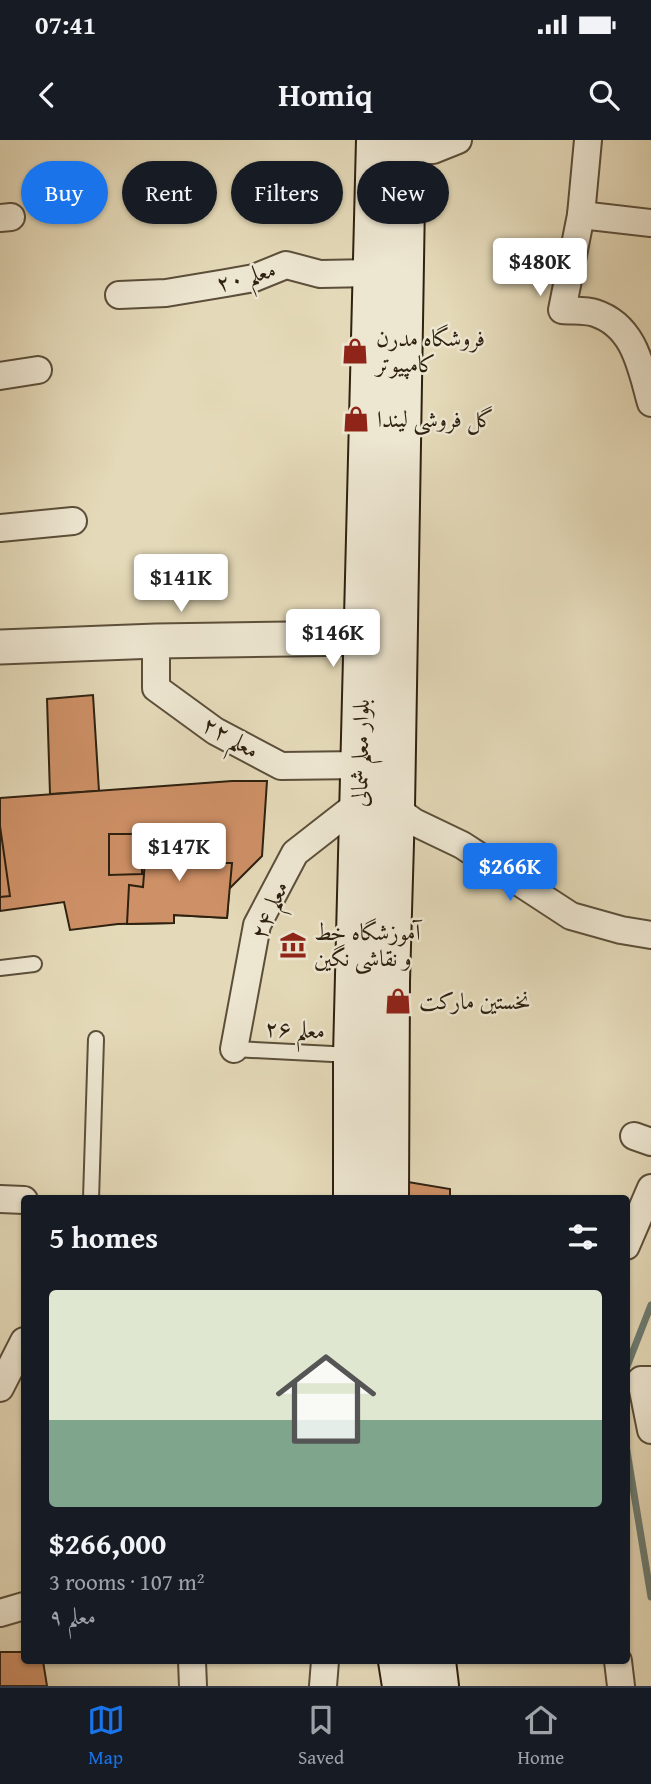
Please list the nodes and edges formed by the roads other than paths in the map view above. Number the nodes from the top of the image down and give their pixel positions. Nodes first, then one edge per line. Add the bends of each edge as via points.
1 (458, 140) edge
2 (587, 140) edge
3 (396, 143) edge
4 (580, 215) junction
5 (651, 223) edge
6 (571, 257) junction
7 (508, 269) dead end
8 (372, 273) junction
9 (119, 295) dead end
10 (38, 370) dead end
11 (0, 376) edge
12 (651, 402) edge
13 (73, 521) dead end
14 (0, 528) edge
15 (363, 638) junction
16 (156, 641) junction
17 (0, 647) edge
18 (361, 765) junction
19 (377, 806) junction
20 (651, 935) edge
21 (34, 964) dead end
22 (0, 968) edge
23 (373, 982) junction
24 (96, 1039) dead end
25 (234, 1049) joint
26 (353, 1055) junction
27 (651, 1188) edge
28 (91, 1195) edge
29 (353, 1195) edge
30 (389, 1195) edge
31 (0, 1199) edge
32 (21, 1200) edge
33 (630, 1237) edge
34 (21, 1347) edge
35 (639, 1379) edge
36 (0, 1388) edge
37 (651, 1430) edge
38 (21, 1607) edge
39 (0, 1613) edge
40 (192, 1664) edge
41 (325, 1664) edge
42 (398, 1664) edge
43 (436, 1664) edge
44 (618, 1664) edge
45 (193, 1686) edge
46 (323, 1686) edge
47 (402, 1686) edge
48 (439, 1686) edge
49 (621, 1686) edge

1 - 3 street via 433,150
2 - 4 street
3 - 8 main road, بلوار معلم شمالی
3 - 19 main road, بلوار معلم شمالی
4 - 5 street
4 - 6 street
6 - 7 street
6 - 12 street via 562,310 595,313 618,326 635,346
8 - 9 street, معلم ۲۰ via 320,274 286,265 254,278 166,293
8 - 15 main road, بلوار معلم شمالی
10 - 11 street
13 - 14 street
15 - 16 street
15 - 18 main road, بلوار معلم شمالی
16 - 17 street
16 - 18 street, معلم ۲۲ via 156,688 215,730 281,766
18 - 19 main road, بلوار معلم شمالی
19 - 20 street via 462,845 571,916
19 - 23 main road, بلوار معلم شمالی
19 - 25 street, معلم ۲۴ via 295,853 257,925
21 - 22 lane
23 - 26 main road, بلوار معلم شمالی
23 - 30 main road, بلوار معلم شمالی
24 - 28 lane
25 - 26 lane, معلم ۲۶
26 - 29 main road, بلوار معلم شمالی
27 - 33 street
31 - 32 street
34 - 36 street
35 - 37 street
38 - 39 street
40 - 45 street
41 - 46 street
42 - 47 main road
43 - 48 main road
44 - 49 street

